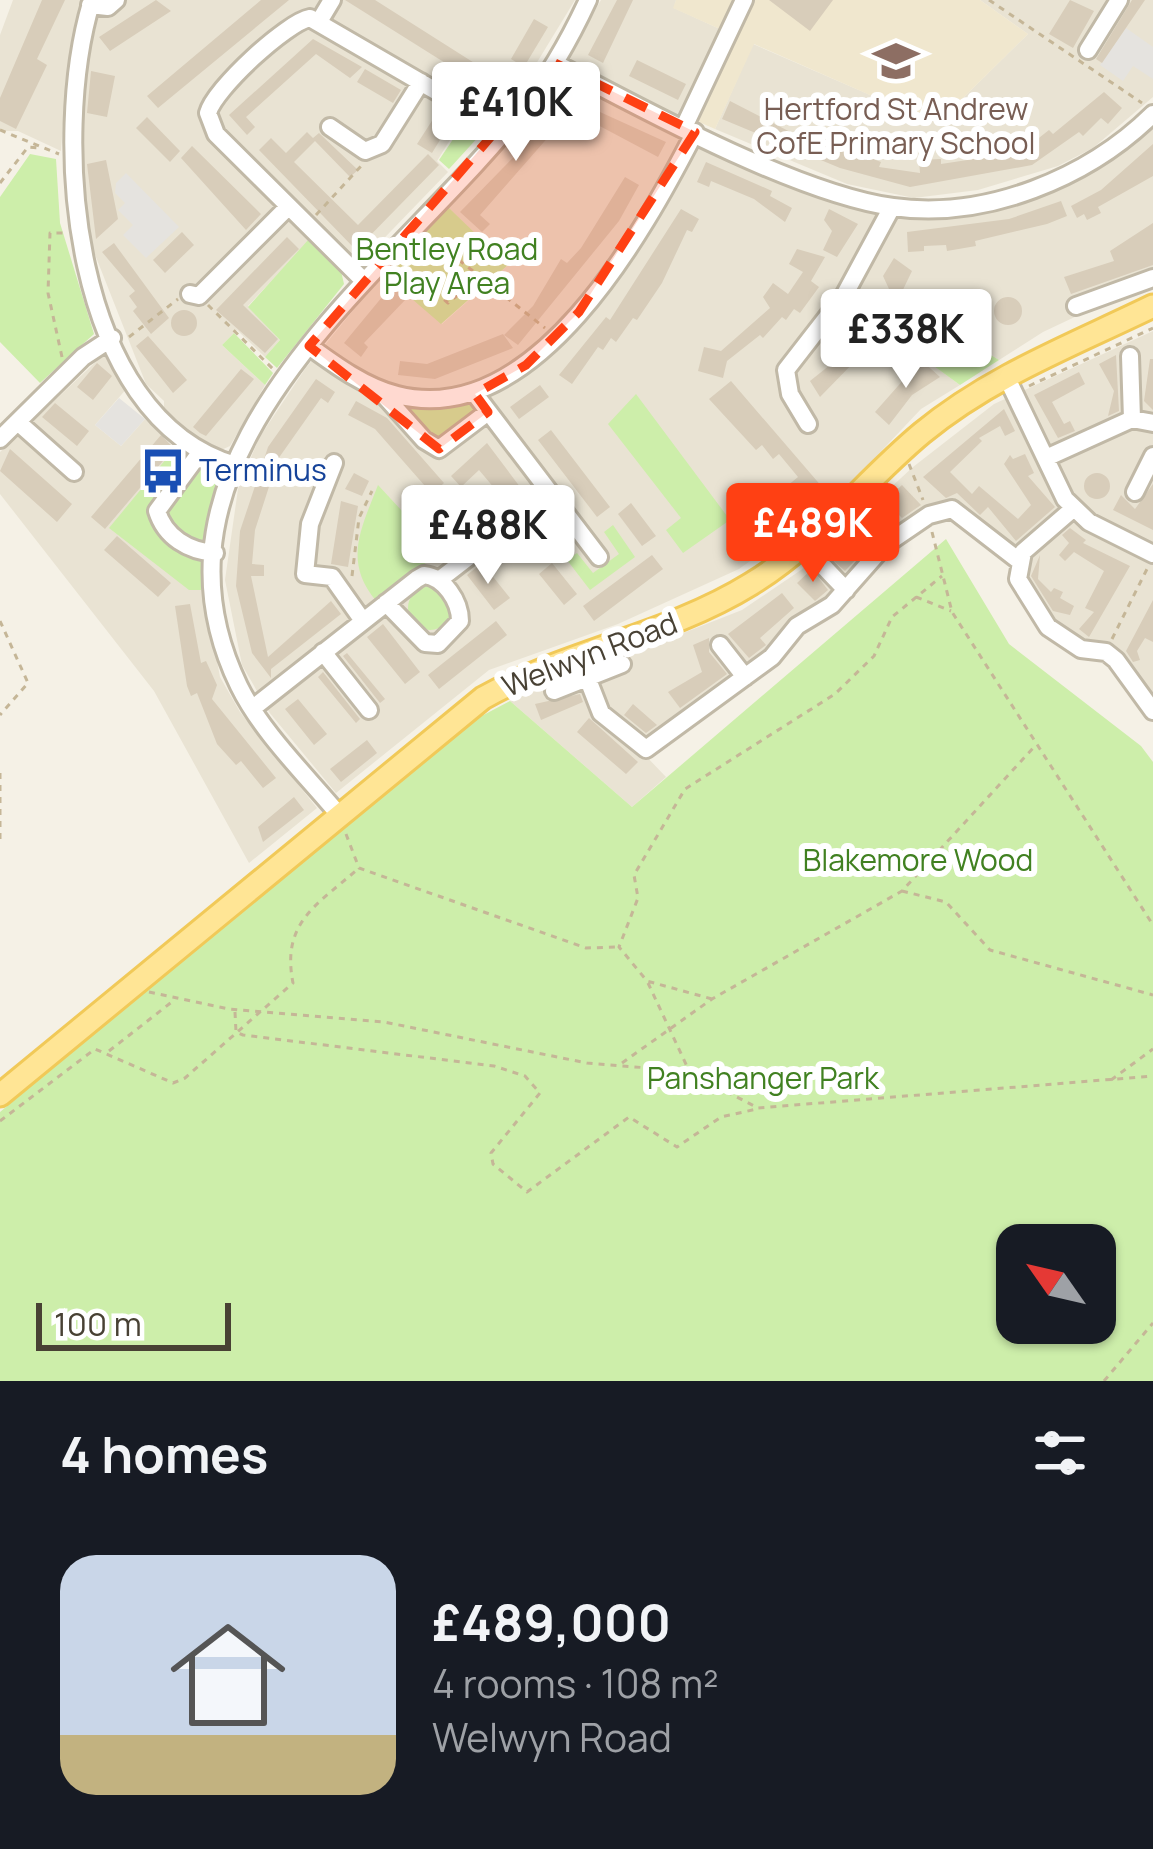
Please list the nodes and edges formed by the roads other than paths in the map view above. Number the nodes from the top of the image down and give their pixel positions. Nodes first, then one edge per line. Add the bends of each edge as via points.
1 (116, 0) edge
2 (332, 0) edge
3 (588, 0) edge
4 (744, 0) edge
5 (1119, 0) edge
6 (91, 2) edge
7 (320, 20) junction
8 (1088, 50) dead end
9 (555, 63) junction
10 (421, 82) junction
11 (1153, 112) edge
12 (330, 127) dead end
13 (690, 130) junction
14 (500, 134) junction
15 (288, 206) junction
16 (892, 207) junction
17 (1153, 278) edge
18 (363, 280) junction
19 (195, 295) road end
20 (1096, 298) junction
21 (1076, 306) dead end
22 (1153, 306) edge
23 (1108, 328) junction
24 (114, 343) junction
25 (309, 346) junction
26 (1130, 356) dead end
27 (1010, 385) junction
28 (378, 388) junction
29 (475, 394) junction
30 (488, 412) junction
31 (1132, 419) junction
32 (1153, 423) edge
33 (20, 424) junction
34 (808, 424) dead end
35 (0, 440) edge
36 (199, 454) junction
37 (1153, 457) edge
38 (1046, 458) junction
39 (334, 463) dead end
40 (235, 466) junction
41 (74, 472) dead end
42 (1135, 492) dead end
43 (1074, 508) junction
44 (487, 543) dead end
45 (215, 553) junction
46 (1153, 556) edge
47 (599, 557) dead end
48 (1018, 560) junction
49 (824, 567) dead end
50 (440, 580) junction
51 (846, 590) junction
52 (386, 603) junction
53 (363, 621) junction
54 (720, 645) dead end
55 (323, 652) junction
56 (622, 664) dead end
57 (587, 677) junction
58 (745, 677) junction
59 (554, 691) dead end
60 (253, 708) junction
61 (369, 710) dead end
62 (1153, 711) edge
63 (340, 816) junction
64 (0, 1095) edge

1 - 6 street via 108,8
2 - 7 street
3 - 9 street
4 - 13 street
5 - 8 street
6 - 24 street via 75,72 70,154 78,232
7 - 10 street
7 - 15 street via 292,25 214,96 208,112 216,134
9 - 13 street
9 - 14 street
10 - 12 street via 382,144 365,151
10 - 14 street
11 - 16 street via 1100,158 1026,193
13 - 16 street
13 - 29 street via 627,248 555,337
14 - 18 street
15 - 18 street
15 - 19 street
16 - 34 street via 844,293 786,370
17 - 20 street
18 - 25 street
20 - 21 street
20 - 23 street
22 - 23 main road, Welwyn Road
23 - 27 main road, Welwyn Road
24 - 33 street via 83,357
24 - 36 street via 156,414
25 - 28 street
25 - 40 street
26 - 31 street
27 - 38 street
27 - 63 main road, Welwyn Road via 924,431 753,583 483,698
28 - 29 street via 421,399
28 - 30 street via 439,448
29 - 30 street
30 - 47 street
31 - 32 street
31 - 38 street
33 - 35 street
33 - 41 street
36 - 40 street
36 - 45 street via 157,511 174,538
37 - 42 street
38 - 43 street
39 - 53 street via 310,524 305,574 332,577
40 - 45 street
43 - 46 street
43 - 48 street
44 - 50 street
45 - 60 street via 221,632
48 - 51 street via 952,508 885,545
48 - 62 street via 1018,579 1048,627 1081,649 1106,652
49 - 51 street
50 - 52 street via 424,575
50 - 52 street via 460,614 457,629 438,644 420,640
51 - 58 street
52 - 53 street
53 - 55 street
54 - 58 street
55 - 60 street
55 - 61 street
56 - 57 street
57 - 58 street via 601,713 646,749
57 - 59 street
60 - 63 street
63 - 64 main road, Welwyn Road

